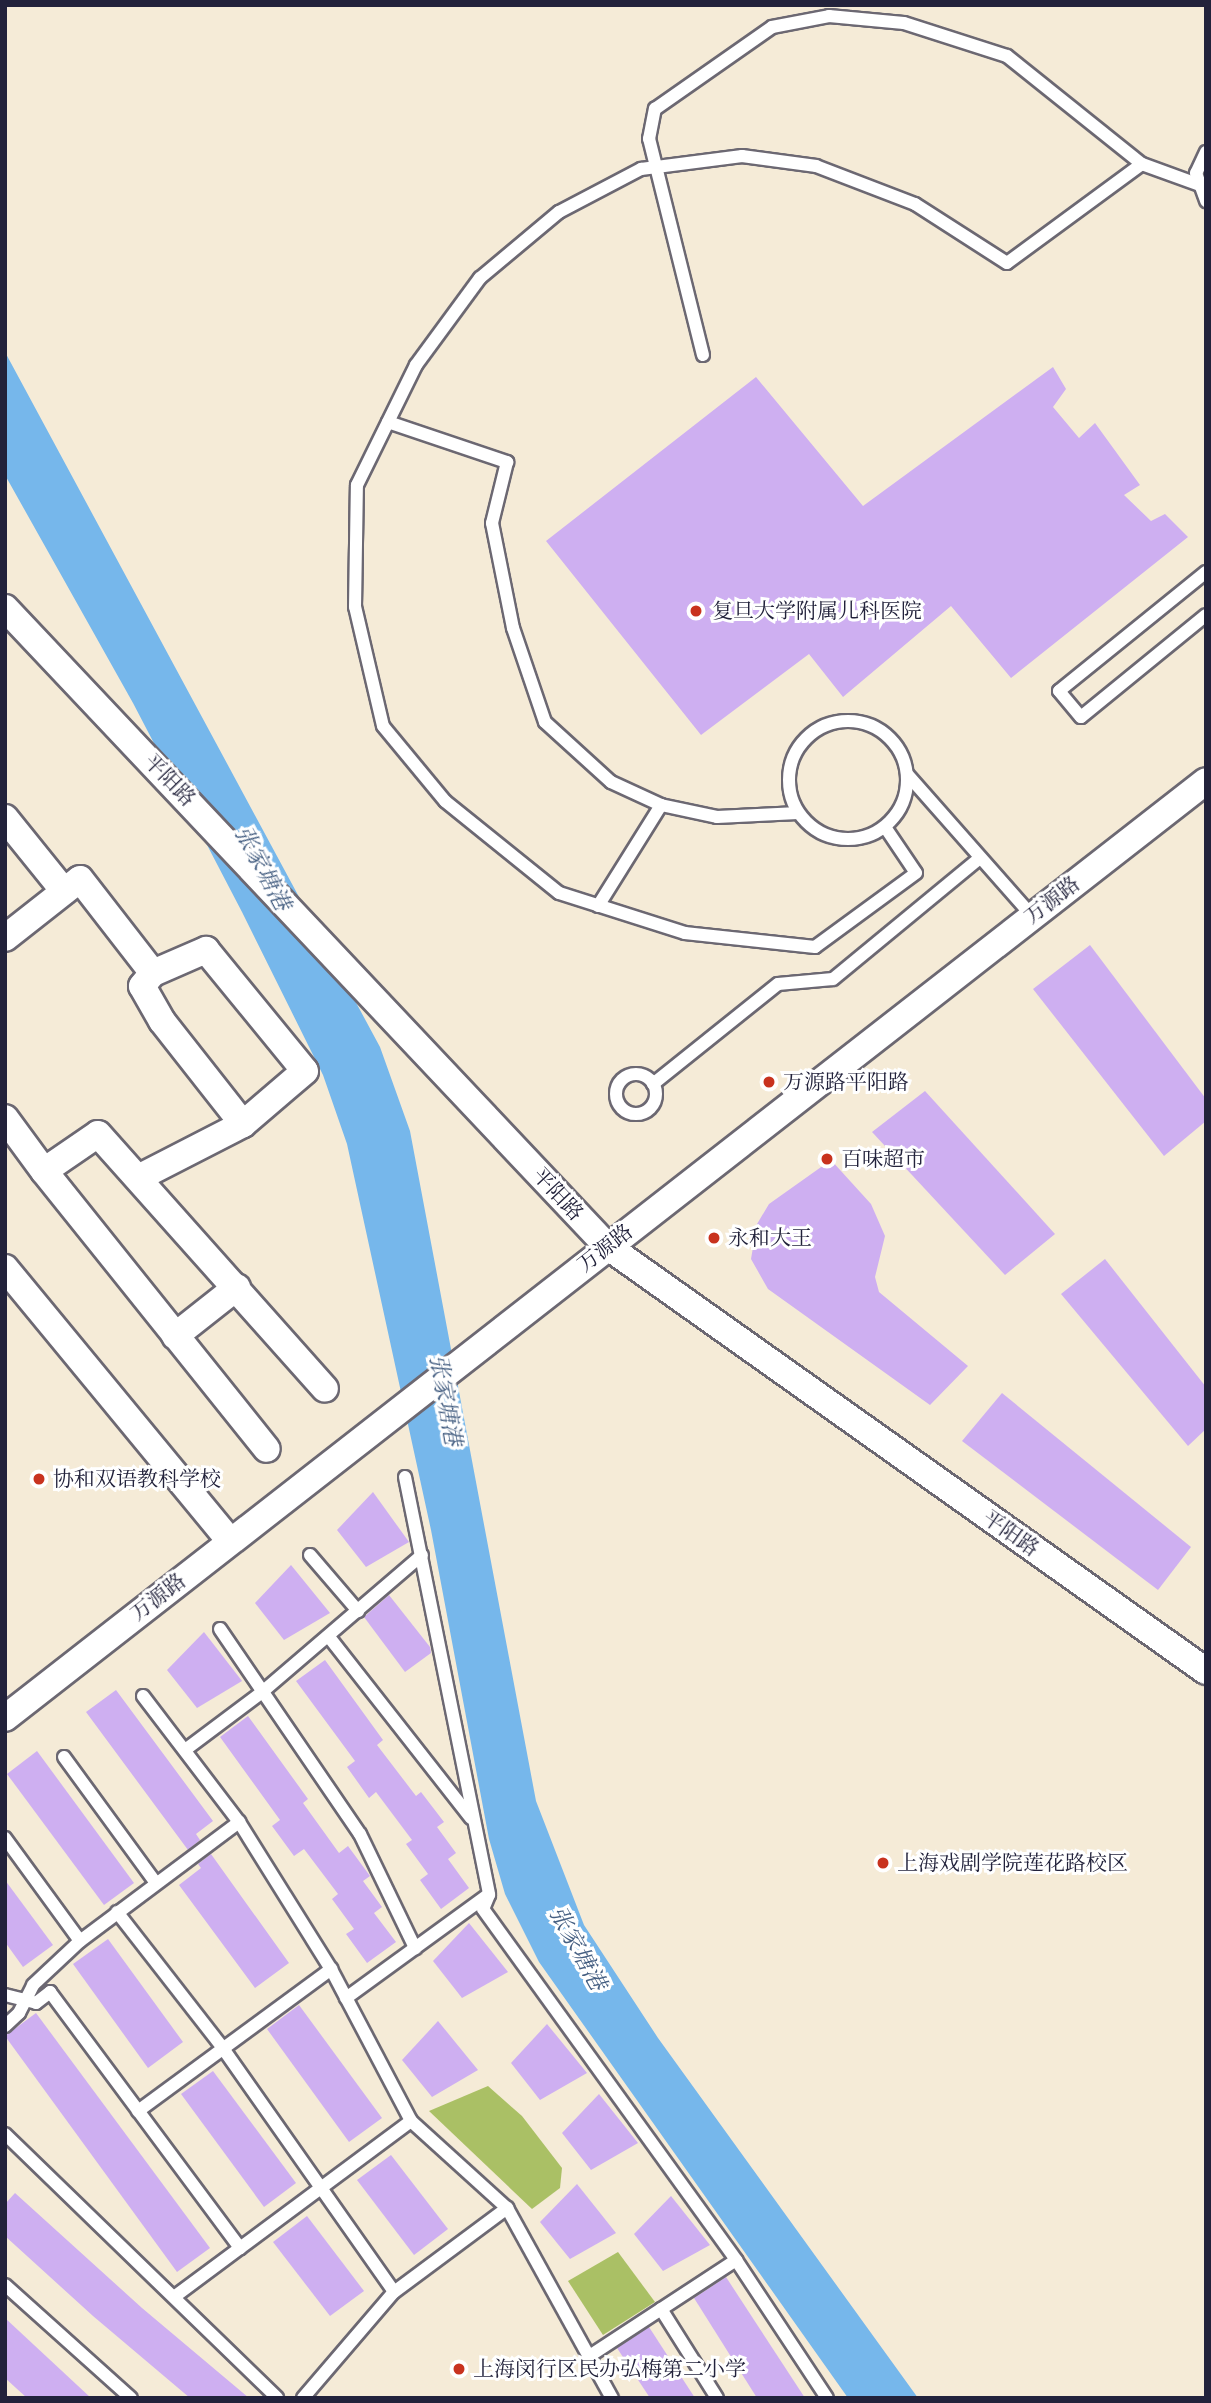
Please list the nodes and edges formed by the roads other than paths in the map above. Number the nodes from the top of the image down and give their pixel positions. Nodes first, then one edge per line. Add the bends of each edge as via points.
1 (1206, 152) edge
2 (1142, 164) junction
3 (657, 167) junction
4 (1197, 184) junction
5 (1206, 201) edge
6 (703, 355) dead end
7 (388, 422) junction
8 (1206, 572) edge
9 (5, 608) edge
10 (1206, 615) edge
11 (907, 775) junction
12 (1206, 780) edge
13 (661, 805) junction
14 (798, 813) junction
15 (5, 818) edge
16 (885, 827) junction
17 (980, 858) junction
18 (64, 891) junction
19 (598, 905) junction
20 (1032, 916) junction
21 (5, 938) edge
22 (153, 973) junction
23 (653, 1084) dead end
24 (5, 1118) edge
25 (243, 1124) junction
26 (44, 1171) junction
27 (140, 1177) junction
28 (607, 1246) junction
29 (5, 1268) edge
30 (237, 1287) junction
31 (175, 1336) junction
32 (325, 1389) dead end
33 (267, 1449) dead end
34 (405, 1477) dead end
35 (230, 1541) junction
36 (310, 1555) dead end
37 (422, 1555) junction
38 (358, 1611) junction
39 (220, 1629) dead end
40 (329, 1637) junction
41 (1206, 1671) edge
42 (261, 1693) junction
43 (143, 1696) dead end
44 (5, 1718) edge
45 (185, 1751) junction
46 (64, 1756) dead end
47 (239, 1822) junction
48 (474, 1822) junction
49 (5, 1838) edge
50 (156, 1883) junction
51 (489, 1895) junction
52 (118, 1914) junction
53 (80, 1941) junction
54 (415, 1948) junction
55 (331, 1969) junction
56 (5, 1994) edge
57 (346, 1998) junction
58 (26, 2000) junction
59 (5, 2026) edge
60 (222, 2047) junction
61 (138, 2111) junction
62 (411, 2121) junction
63 (5, 2134) edge
64 (323, 2187) junction
65 (507, 2207) junction
66 (240, 2248) junction
67 (736, 2260) junction
68 (5, 2285) edge
69 (394, 2292) junction
70 (174, 2297) junction
71 (661, 2309) junction
72 (588, 2357) junction
73 (131, 2398) edge
74 (277, 2398) edge
75 (303, 2398) edge
76 (612, 2398) edge
77 (717, 2398) edge
78 (827, 2398) edge

1 - 4 lane via 1196,173
2 - 3 lane via 1007,263 915,204 816,166 742,156
2 - 3 lane via 1007,56 904,23 829,16 772,27 655,109 649,139
2 - 4 lane
3 - 6 lane
3 - 7 lane via 641,169 559,212 480,278 416,365
4 - 5 lane
7 - 13 lane via 508,462 492,523 513,628 545,722 611,782
7 - 19 lane via 357,485 355,607 383,726 445,801 559,893
8 - 10 lane via 1059,691 1081,717
9 - 28 street, 平阳路
11 - 14 lane via 891,739 857,721 837,721 811,733 793,756 790,795
11 - 16 lane via 898,812
11 - 17 lane
12 - 20 street, 万源路
13 - 14 lane via 717,817
13 - 19 lane
14 - 16 lane via 812,827 839,838 868,836
15 - 18 street
16 - 19 lane via 916,873 815,947 685,933
17 - 20 lane
17 - 23 lane via 833,979 778,984
18 - 21 street
18 - 22 street via 80,879
20 - 28 street, 万源路
22 - 25 street via 142,986 162,1021
22 - 25 street via 206,950 305,1071
24 - 26 street
25 - 27 street
26 - 27 street via 98,1134
26 - 31 street
27 - 30 street
28 - 35 street, 万源路
28 - 41 street, 平阳路
29 - 35 street
30 - 31 street
30 - 32 street
31 - 33 street
34 - 37 lane
35 - 44 street, 万源路
36 - 38 lane
37 - 38 lane
37 - 48 lane
38 - 40 lane
39 - 42 lane
40 - 42 lane
40 - 48 lane
42 - 45 lane
42 - 54 lane via 360,1834
43 - 45 lane
45 - 47 lane
46 - 50 lane
47 - 50 lane
47 - 55 lane
48 - 51 lane
49 - 53 lane
50 - 52 lane
51 - 54 lane
51 - 67 lane via 483,1909
52 - 53 lane
52 - 60 lane
53 - 58 lane via 33,1985
54 - 57 lane
55 - 57 lane
55 - 60 lane
56 - 58 lane
57 - 62 lane
58 - 59 lane
58 - 61 lane via 36,2003 50,1992
60 - 61 lane
60 - 64 lane
61 - 66 lane
62 - 64 lane
62 - 65 lane
63 - 70 lane
64 - 66 lane
64 - 69 lane
65 - 69 lane
65 - 72 lane
66 - 70 lane
67 - 71 lane
67 - 78 lane
68 - 73 lane
69 - 75 lane
70 - 74 lane
71 - 72 lane
71 - 77 lane
72 - 76 lane

